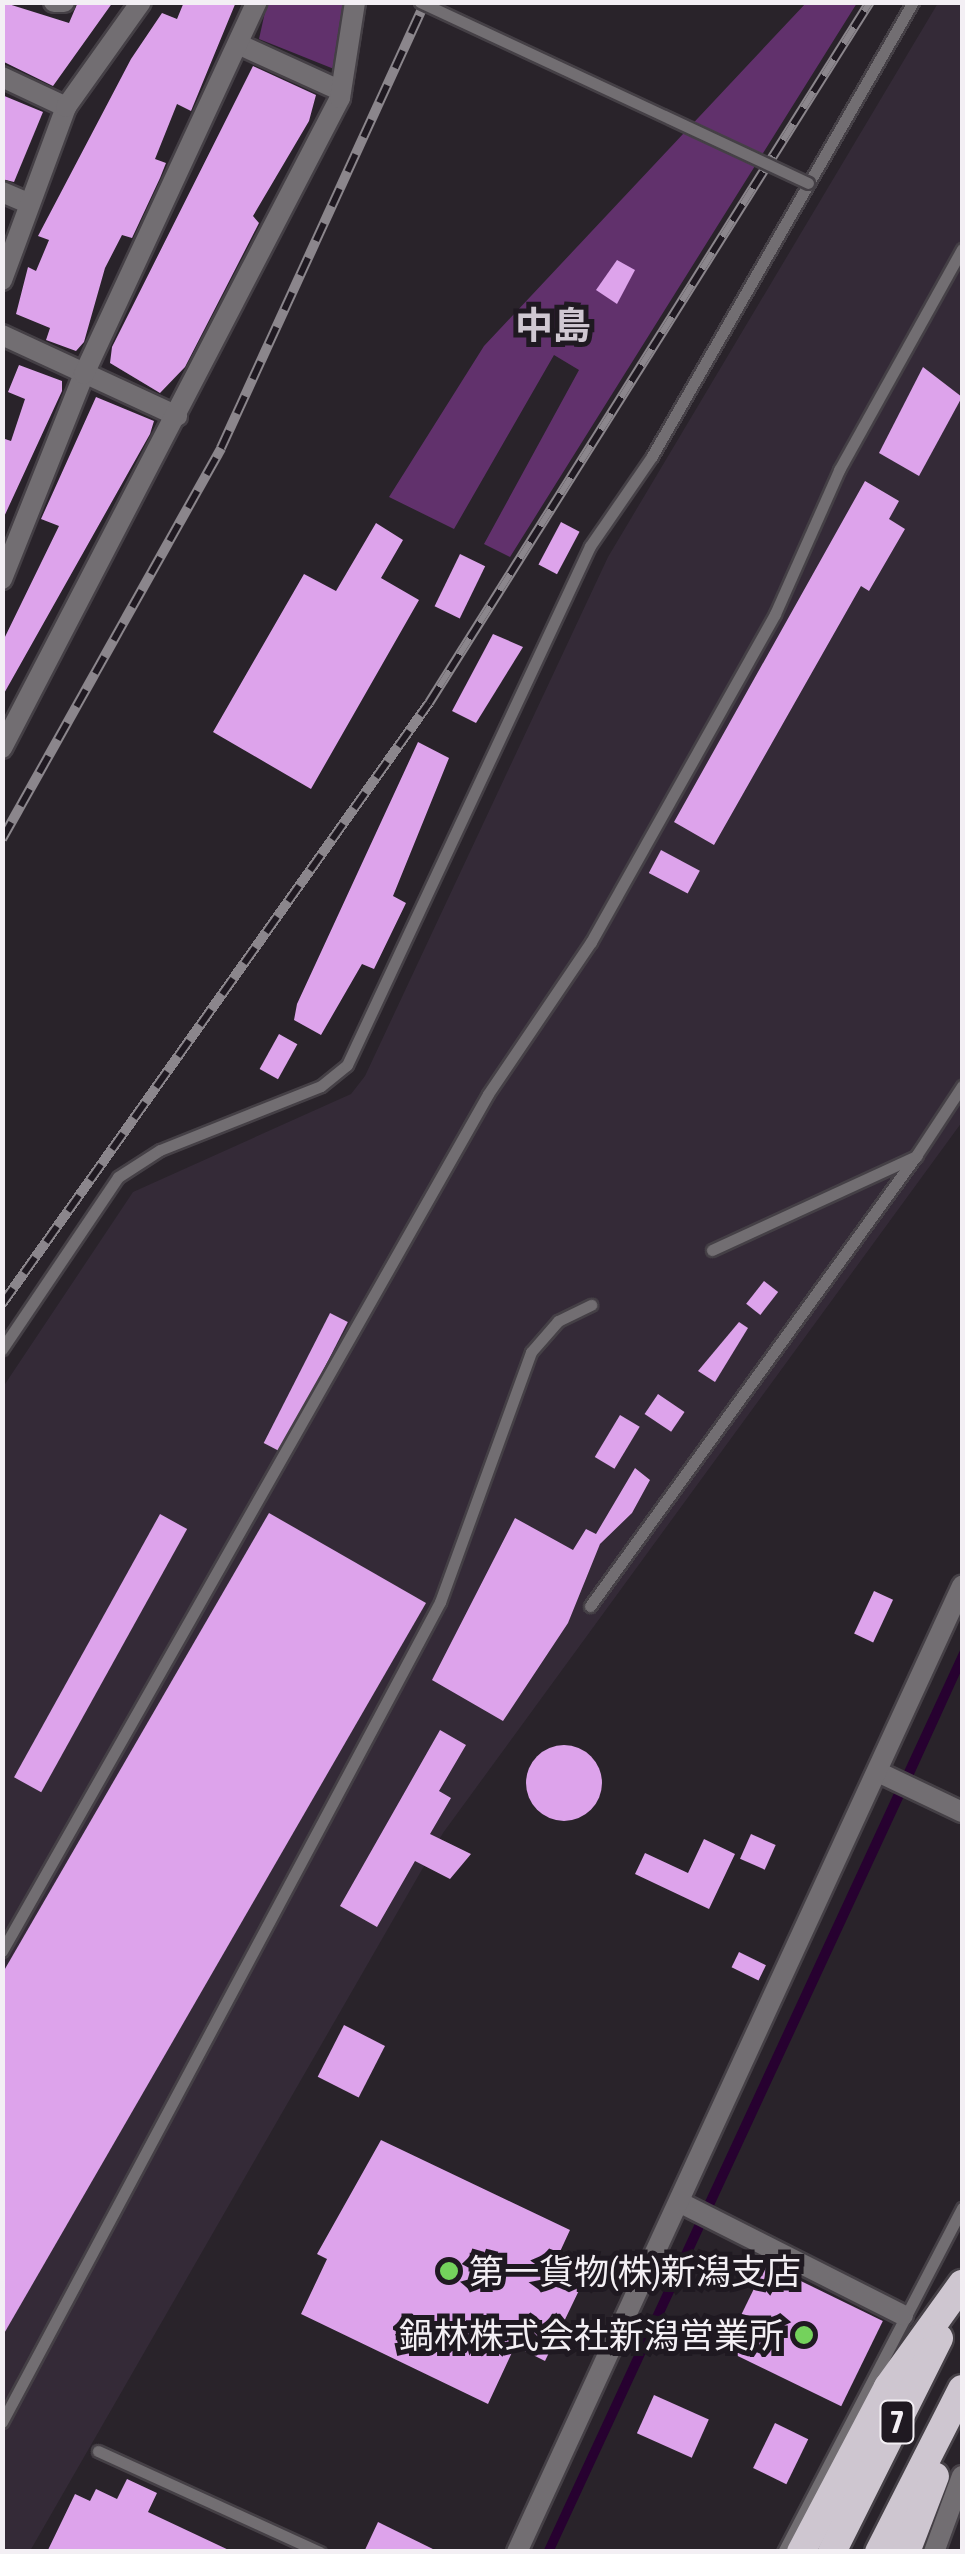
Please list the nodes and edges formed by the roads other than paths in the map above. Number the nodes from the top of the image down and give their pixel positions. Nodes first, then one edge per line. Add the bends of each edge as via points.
1 (54, 2) edge
2 (64, 2) edge
3 (141, 2) edge
4 (257, 2) edge
5 (355, 2) edge
6 (420, 2) edge
7 (913, 2) edge
8 (238, 44) junction
9 (2, 77) edge
10 (341, 91) junction
11 (66, 107) junction
12 (808, 183) junction
13 (2, 192) edge
14 (28, 203) junction
15 (962, 249) edge
16 (2, 280) edge
17 (2, 335) edge
18 (84, 374) junction
19 (177, 416) junction
20 (2, 579) edge
21 (2, 748) edge
22 (962, 1086) edge
23 (916, 1156) junction
24 (712, 1250) dead end
25 (591, 1305) dead end
26 (2, 1349) edge
27 (962, 1586) edge
28 (590, 1606) dead end
29 (878, 1772) junction
30 (962, 1812) edge
31 (2, 1950) edge
32 (679, 2202) junction
33 (962, 2208) edge
34 (962, 2284) edge
35 (962, 2292) edge
36 (903, 2314) junction
37 (962, 2388) edge
38 (962, 2404) edge
39 (2, 2422) edge
40 (98, 2451) dead end
41 (962, 2476) edge
42 (320, 2552) edge
43 (517, 2552) edge
44 (783, 2552) edge
45 (802, 2552) edge
46 (832, 2552) edge
47 (879, 2552) edge
48 (906, 2552) edge
49 (934, 2552) edge

1 - 2 street
3 - 11 street
4 - 8 street
5 - 10 street
6 - 12 lane, bridge
7 - 12 lane
8 - 10 street
8 - 18 street
9 - 11 street
10 - 19 street
11 - 14 street
12 - 26 lane via 566,592 347,1065 321,1086 160,1150 118,1177
13 - 14 street
14 - 16 street
15 - 31 lane via 610,907 488,1094
17 - 18 street
18 - 19 street
18 - 20 street
19 - 21 street
22 - 23 lane
23 - 24 lane
23 - 28 lane
25 - 39 lane via 558,1321 531,1352 440,1602
27 - 29 street
29 - 30 street
29 - 32 street
32 - 36 street
32 - 43 street
33 - 36 lane
34 - 45 highway via 888,2387
35 - 46 highway, 7
36 - 44 lane
37 - 47 highway, 7
38 - 48 highway
40 - 42 lane
41 - 49 street

